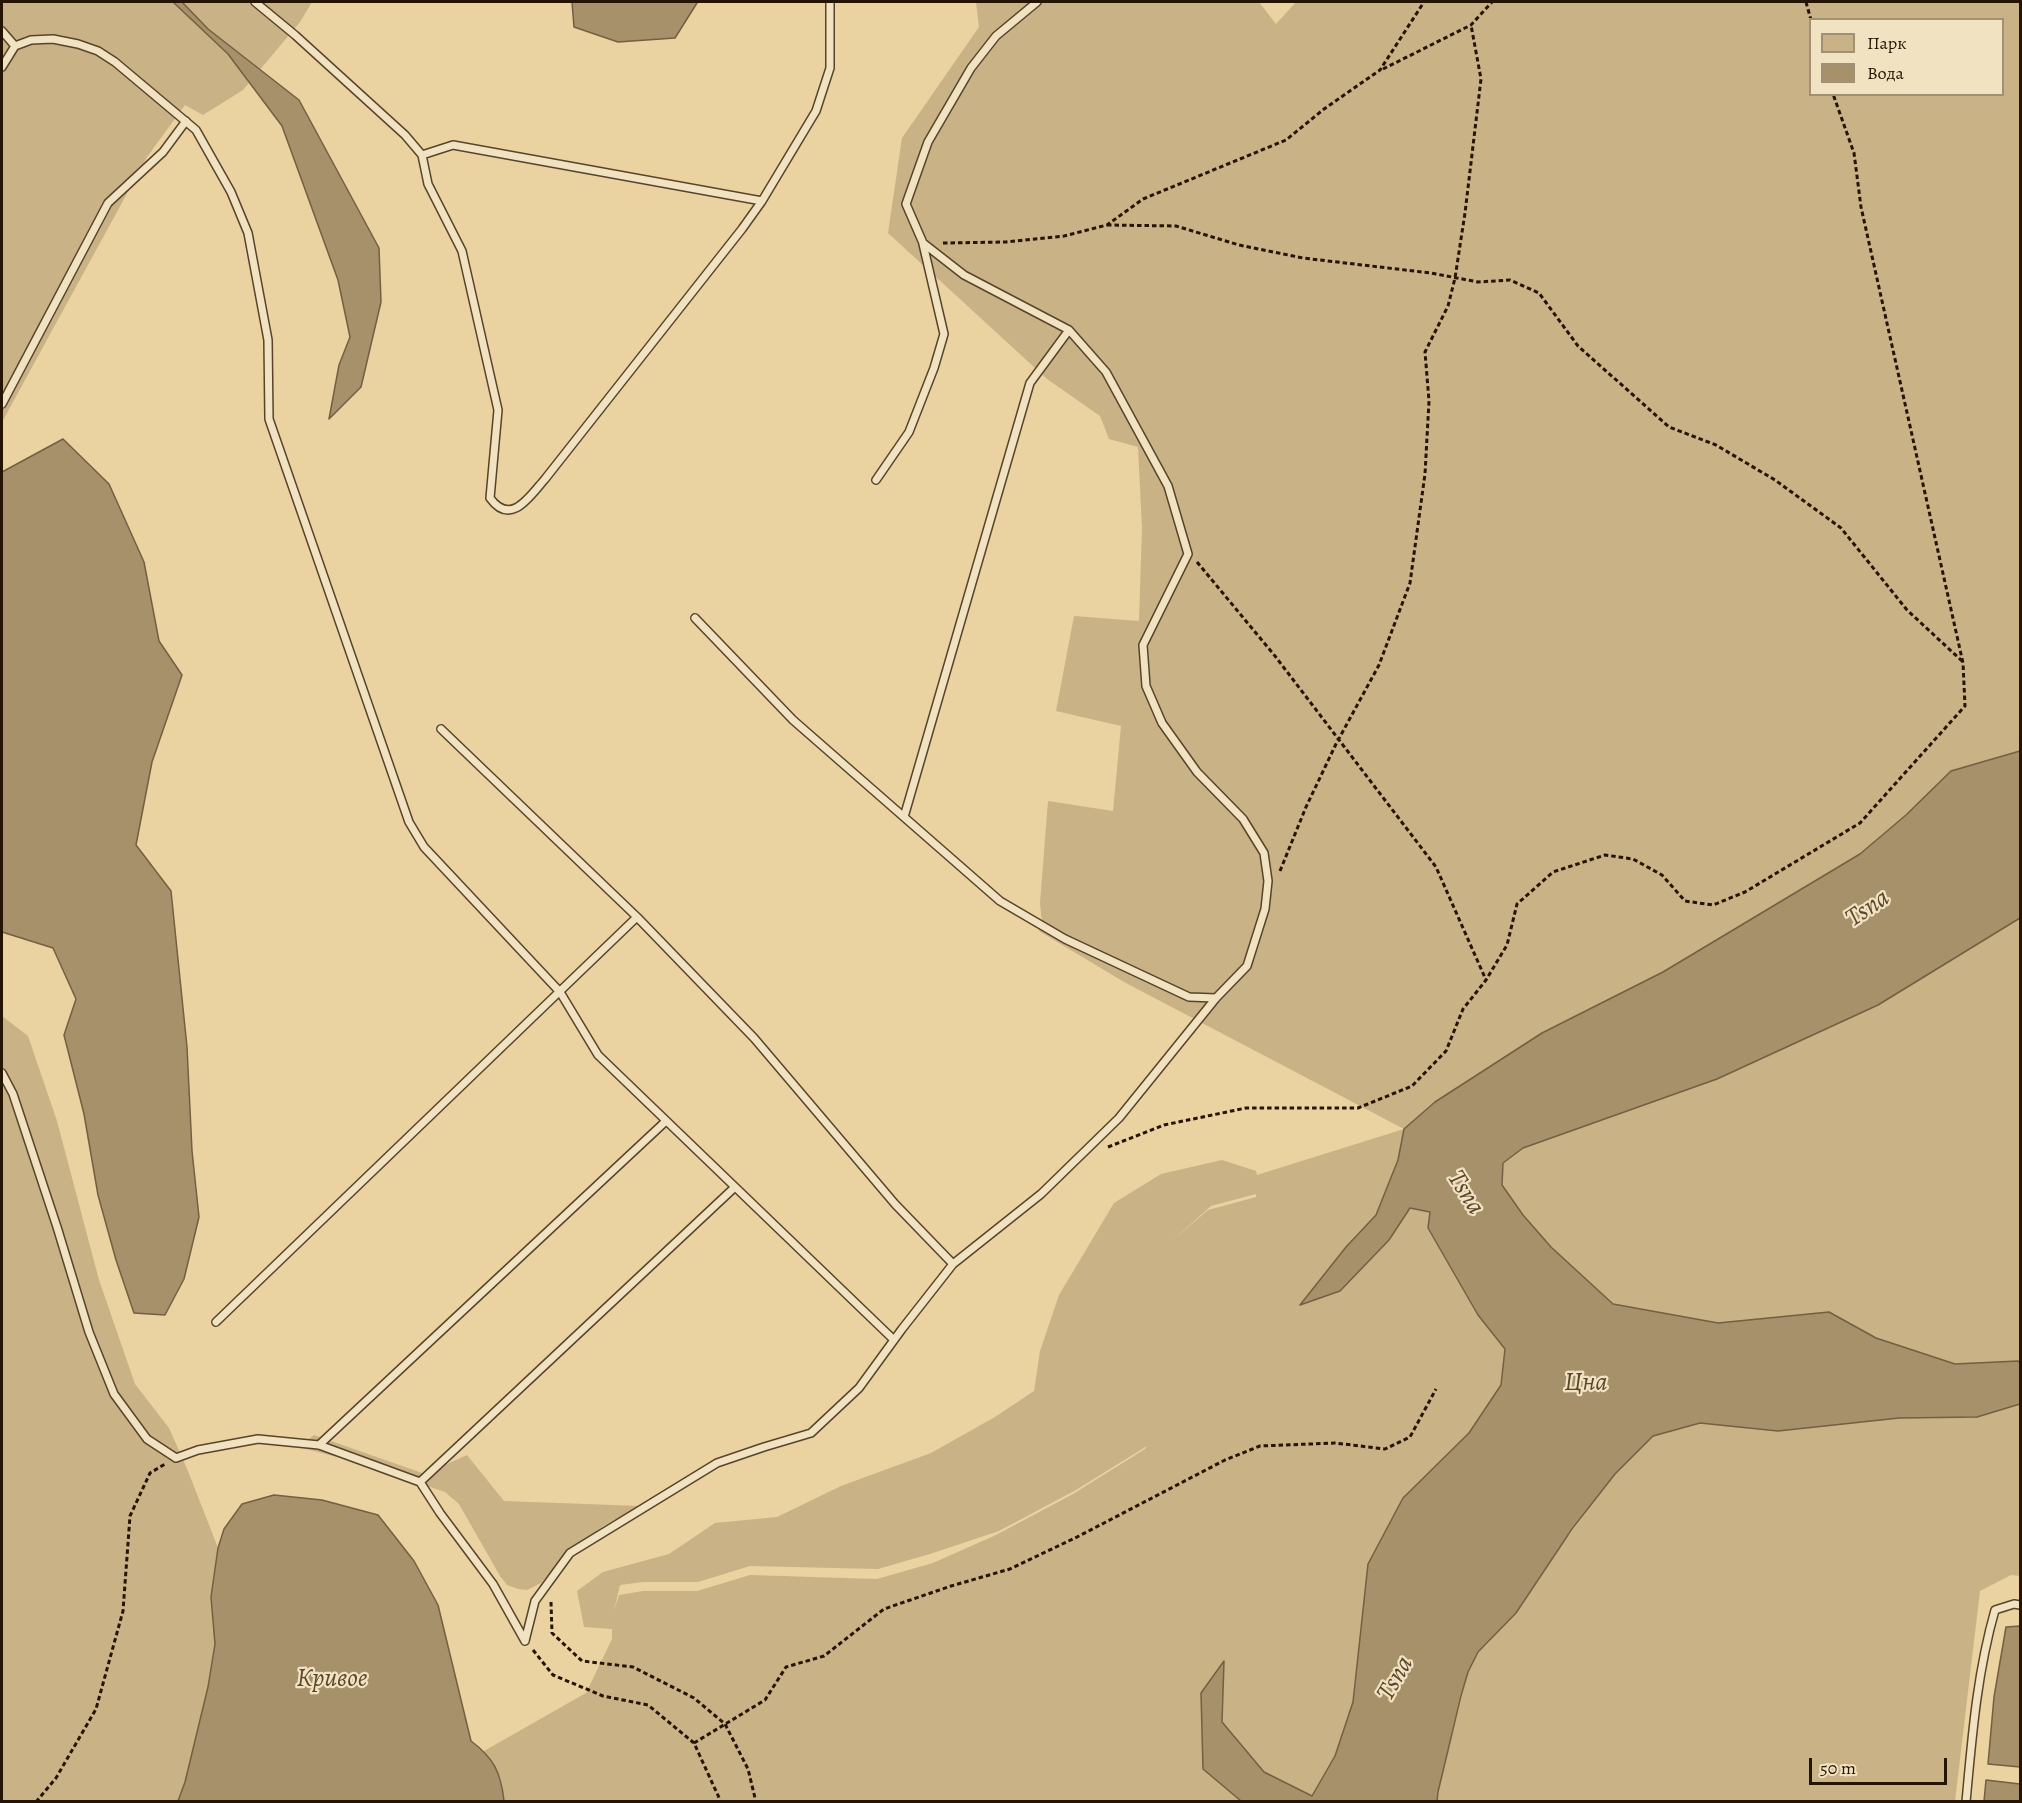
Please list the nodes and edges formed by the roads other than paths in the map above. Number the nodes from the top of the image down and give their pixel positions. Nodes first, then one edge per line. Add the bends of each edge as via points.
1 (255, 2) edge
2 (830, 2) edge
3 (1037, 2) edge
4 (2, 32) edge
5 (15, 46) junction
6 (2, 67) edge
7 (186, 121) junction
8 (422, 155) junction
9 (762, 201) junction
10 (923, 243) junction
11 (1070, 330) junction
12 (2, 404) edge
13 (876, 480) dead end
14 (695, 618) dead end
15 (441, 729) dead end
16 (904, 817) junction
17 (637, 917) junction
18 (560, 992) junction
19 (1216, 998) junction
20 (2, 1073) edge
21 (666, 1121) junction
22 (735, 1187) junction
23 (953, 1264) junction
24 (216, 1322) dead end
25 (894, 1340) junction
26 (319, 1445) junction
27 (420, 1482) junction
28 (2020, 1605) edge
29 (1966, 1802) edge

1 - 8 lane via 405,135
2 - 9 lane via 830,68 816,111
3 - 10 lane via 996,36 971,68 928,142 906,204
4 - 5 lane
5 - 6 lane
5 - 7 lane via 31,40 53,39 98,51
7 - 12 lane via 163,152 108,203
7 - 18 lane via 196,130 231,192 248,233 268,340 269,419 409,822 424,847
8 - 9 lane via 453,145
8 - 9 lane via 428,184 462,251 498,410 490,498 508,510 522,505 545,479
10 - 11 lane via 964,274
10 - 13 lane via 944,334 909,432
11 - 16 lane via 1030,383
11 - 19 lane via 1106,372 1168,486 1188,554 1143,645 1146,686 1169,733 1197,772 1243,819 1264,853 1268,881 1265,909 1247,966
14 - 16 lane via 792,720
15 - 17 lane
16 - 19 lane via 1000,901 1065,939 1189,997
17 - 18 lane
17 - 23 lane via 754,1038 895,1204
18 - 21 lane via 598,1054
18 - 24 lane
19 - 23 lane via 1119,1118 1041,1194
20 - 26 lane via 13,1094 89,1332 114,1394 147,1439 176,1458 258,1439
21 - 22 lane
21 - 26 lane
22 - 25 lane
22 - 27 lane
23 - 25 lane
25 - 27 lane via 859,1388 811,1433 717,1463 570,1553 535,1600 525,1641 493,1584
26 - 27 lane
28 - 29 lane via 1995,1611 1987,1639

